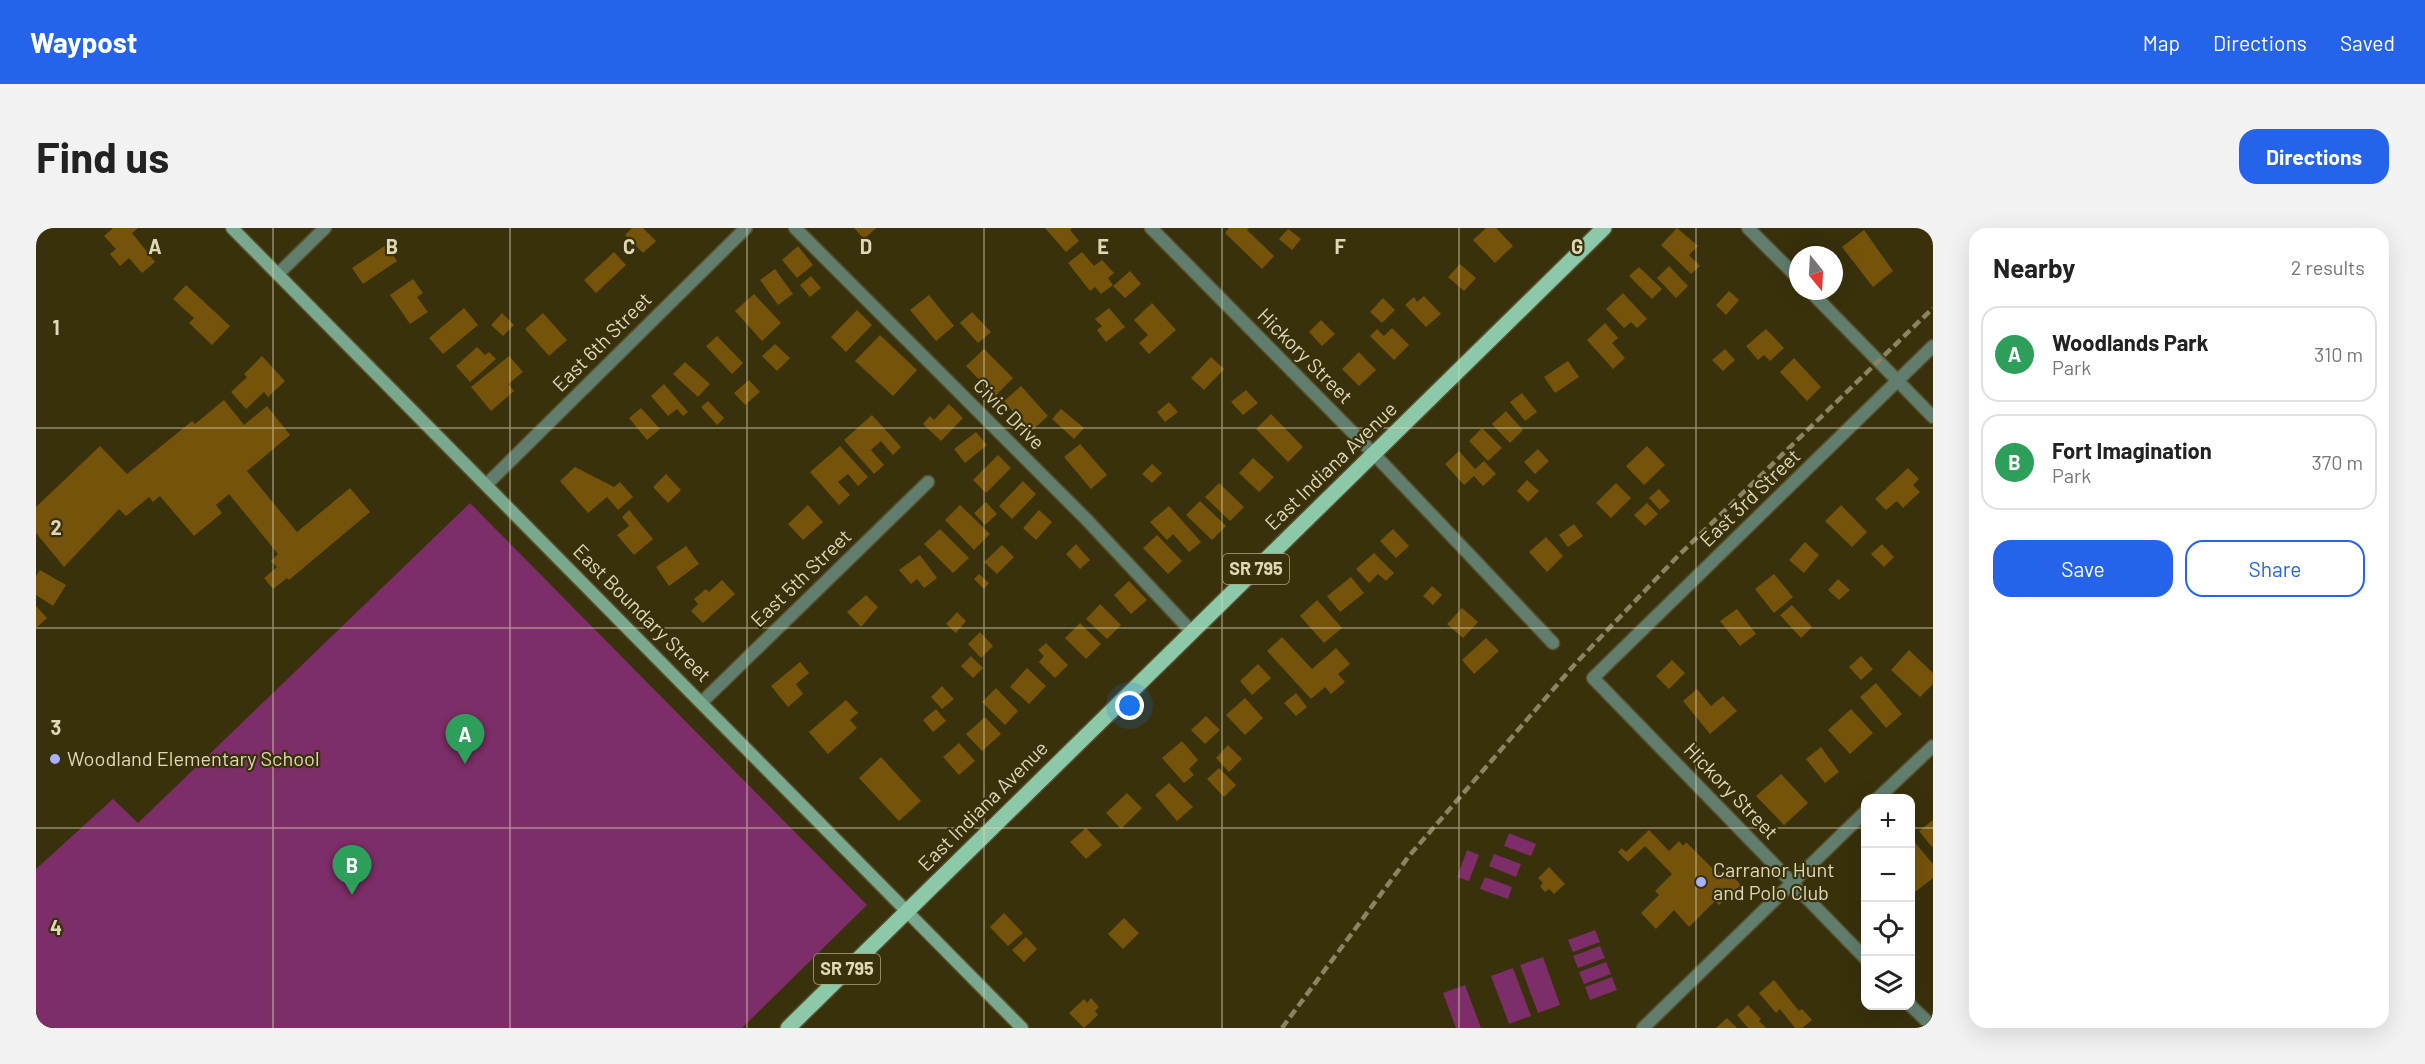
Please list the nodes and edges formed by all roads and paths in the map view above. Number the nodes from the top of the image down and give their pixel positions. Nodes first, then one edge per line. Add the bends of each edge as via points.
1 (232, 228) edge
2 (326, 228) edge
3 (746, 228) edge
4 (795, 228) edge
5 (1604, 228) edge
6 (1748, 228) edge
7 (1160, 231) edge
8 (1789, 269) edge
9 (278, 274) junction
10 (1819, 300) edge
11 (1933, 346) edge
12 (1897, 380) junction
13 (1933, 417) edge
14 (1374, 454) junction
15 (928, 482) dead end
16 (487, 484) junction
17 (1192, 632) junction
18 (1553, 643) dead end
19 (1593, 678) joint
20 (702, 702) junction
21 (1933, 746) edge
22 (1882, 794) edge
23 (1861, 816) edge
24 (1792, 882) junction
25 (907, 911) junction
26 (1864, 956) edge
27 (1915, 1009) edge
28 (1933, 1027) edge
29 (788, 1028) edge
30 (1022, 1028) edge
31 (1643, 1028) edge

1 - 9 street, East Boundary Street
2 - 9 street
3 - 16 street, East 6th Street
4 - 17 street, Civic Drive via 1086,519
5 - 14 main road, East Indiana Avenue / SR 795
6 - 8 street
7 - 14 street, Hickory Street
9 - 16 street, East Boundary Street
10 - 12 street
11 - 12 street, East 3rd Street
12 - 13 street
12 - 19 street, East 3rd Street
14 - 17 main road, East Indiana Avenue / SR 795
14 - 18 street, Hickory Street
15 - 20 street, East 5th Street
16 - 20 street, East Boundary Street
17 - 25 main road, East Indiana Avenue / SR 795
19 - 24 street, Hickory Street
20 - 25 street, East Boundary Street
21 - 22 street
23 - 24 street
24 - 26 street, Hickory Street
24 - 31 street
25 - 29 main road, SR 795
25 - 30 street, East Boundary Street
27 - 28 street

